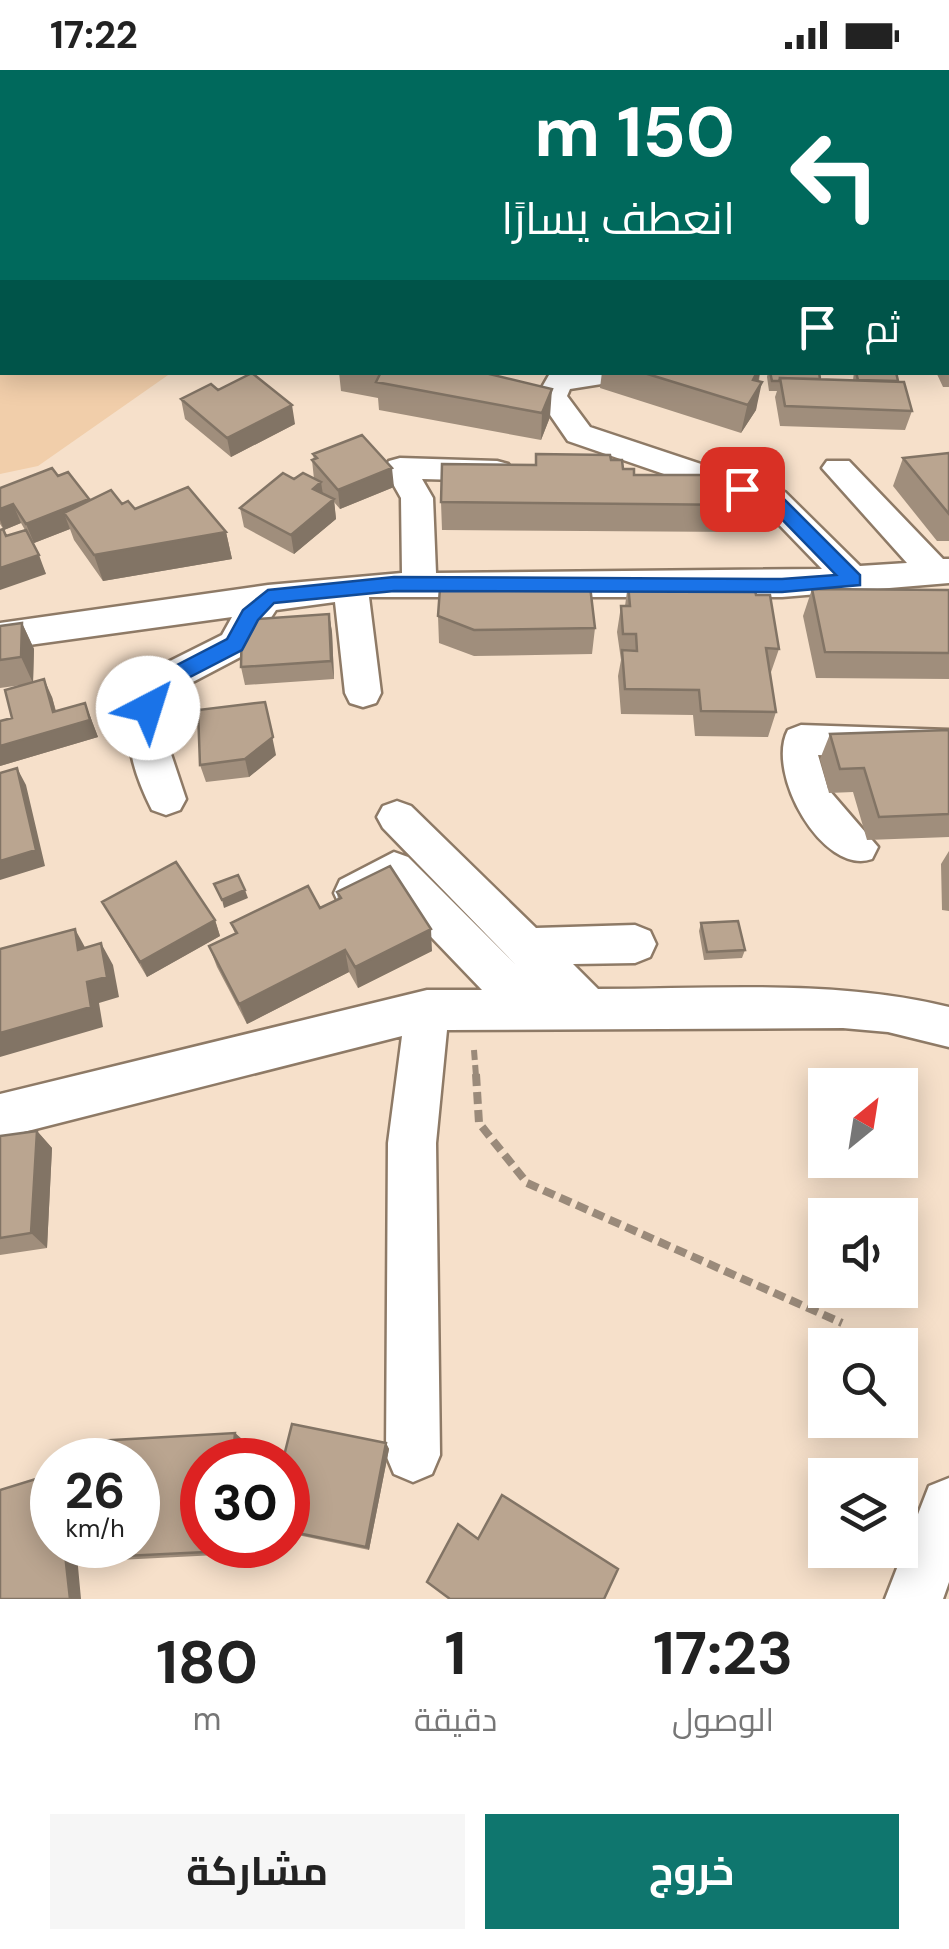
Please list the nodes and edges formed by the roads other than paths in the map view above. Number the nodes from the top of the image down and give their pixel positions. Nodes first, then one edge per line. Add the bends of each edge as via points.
1 (598, 377) dead end
2 (561, 455) junction
3 (838, 468) dead end
4 (943, 573) edge
5 (853, 580) junction
6 (419, 584) junction
7 (351, 587) junction
8 (268, 597) junction
9 (0, 636) edge
10 (363, 692) dead end
11 (949, 744) edge
12 (166, 800) dead end
13 (397, 817) dead end
14 (858, 847) dead end
15 (355, 894) edge
16 (636, 944) dead end
17 (528, 948) junction
18 (586, 1006) junction
19 (530, 1007) junction
20 (427, 1010) junction
21 (949, 1028) edge
22 (0, 1116) edge
23 (413, 1456) dead end
24 (949, 1506) edge
25 (923, 1593) edge

1 - 2 street via 559,382 552,396
2 - 5 street via 774,500
2 - 6 street via 400,468 417,498
3 - 4 street
4 - 5 street
5 - 6 street via 782,586
6 - 7 street
7 - 8 street
7 - 10 street
8 - 9 street
8 - 12 street via 234,644 153,686 144,730
11 - 14 street via 801,740 797,752 805,783 832,825
13 - 17 street
15 - 19 street via 394,869
16 - 17 street
17 - 18 street
18 - 19 street
18 - 21 street via 843,1008
19 - 20 street
20 - 22 street
20 - 23 street via 412,1143
24 - 25 street

